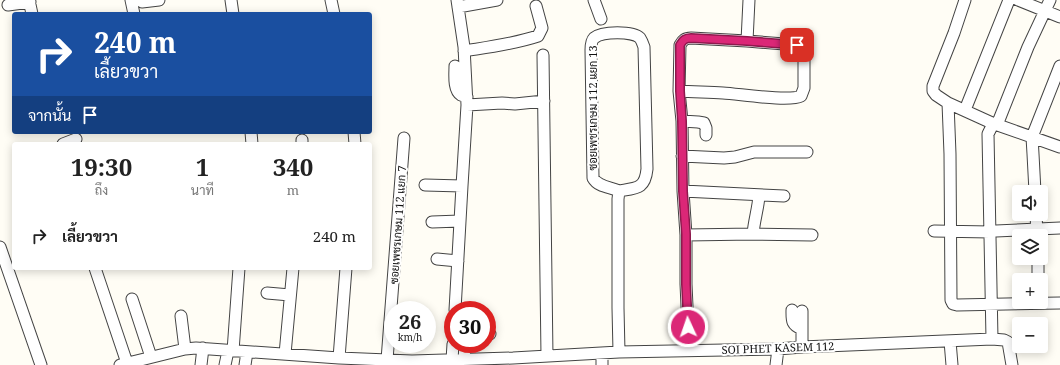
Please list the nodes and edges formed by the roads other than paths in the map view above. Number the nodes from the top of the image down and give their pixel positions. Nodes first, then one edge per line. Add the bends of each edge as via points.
1 (131, 0) edge
2 (139, 0) edge
3 (159, 0) edge
4 (231, 0) edge
5 (331, 0) edge
6 (498, 0) edge
7 (594, 0) edge
8 (749, 0) edge
9 (965, 0) edge
10 (1009, 0) edge
11 (1018, 0) edge
12 (1050, 0) edge
13 (29, 1) edge
14 (457, 4) edge
15 (8, 5) dead end
16 (536, 6) dead end
17 (1045, 11) junction
18 (32, 12) edge
19 (134, 12) edge
20 (233, 12) edge
21 (334, 12) edge
22 (1060, 17) edge
23 (601, 19) dead end
24 (747, 41) junction
25 (464, 51) junction
26 (543, 55) dead end
27 (455, 66) dead end
28 (1060, 66) edge
29 (680, 91) junction
30 (467, 101) junction
31 (544, 101) junction
32 (948, 103) junction
33 (965, 110) junction
34 (682, 121) junction
35 (994, 125) junction
36 (706, 135) dead end
37 (1032, 137) junction
38 (76, 138) dead end
39 (404, 138) dead end
40 (67, 142) edge
41 (1060, 147) edge
42 (807, 152) dead end
43 (682, 156) junction
44 (1035, 185) edge
45 (425, 186) dead end
46 (462, 186) junction
47 (619, 191) junction
48 (683, 191) junction
49 (759, 196) junction
50 (784, 196) dead end
51 (460, 221) junction
52 (432, 222) dead end
53 (1060, 228) edge
54 (1048, 230) edge
55 (934, 231) dead end
56 (993, 231) junction
57 (1012, 231) edge
58 (951, 232) junction
59 (686, 234) junction
60 (752, 234) junction
61 (812, 235) dead end
62 (0, 247) edge
63 (437, 259) dead end
64 (458, 261) junction
65 (97, 270) edge
66 (239, 270) edge
67 (293, 270) edge
68 (346, 270) edge
69 (267, 293) dead end
70 (290, 295) junction
71 (132, 299) dead end
72 (456, 301) edge
73 (1048, 303) edge
74 (1060, 303) edge
75 (994, 304) junction
76 (1012, 304) edge
77 (797, 310) dead end
78 (181, 316) dead end
79 (995, 339) junction
80 (950, 341) junction
81 (802, 347) junction
82 (203, 348) junction
83 (185, 349) junction
84 (778, 349) junction
85 (230, 351) junction
86 (689, 351) junction
87 (247, 352) junction
88 (620, 352) junction
89 (452, 353) edge
90 (464, 353) edge
91 (602, 353) junction
92 (285, 354) junction
93 (547, 356) junction
94 (151, 358) junction
95 (339, 358) junction
96 (387, 360) junction
97 (452, 360) junction
98 (464, 360) junction
99 (477, 362) edge
100 (416, 363) edge
101 (124, 364) edge
102 (41, 365) edge
103 (201, 365) edge
104 (225, 365) edge
105 (245, 365) edge
106 (602, 365) edge
107 (776, 365) edge
108 (952, 365) edge
109 (1012, 365) edge

1 - 19 street
2 - 3 street
4 - 20 street
5 - 21 street
6 - 14 street
7 - 23 street
8 - 24 street
9 - 32 street via 933,86 936,95
10 - 33 street
11 - 17 street
12 - 17 street
13 - 15 street
13 - 18 street
14 - 25 street
16 - 25 street via 542,28 538,36
17 - 22 street
17 - 35 street
24 - 29 street via 691,38 683,40 680,45
24 - 29 street via 797,45 804,49 804,88 801,96 785,98
25 - 30 street
26 - 31 street
27 - 30 street via 457,91
28 - 37 street
29 - 34 street
30 - 31 street via 515,104
30 - 46 street
31 - 93 street
32 - 33 street
32 - 58 street
33 - 35 street
34 - 36 street via 704,123
34 - 43 street
35 - 37 street
35 - 56 street
37 - 41 street
37 - 44 street
38 - 40 street
39 - 96 street, ซอยเพชรเกษม 112 แยก 7
42 - 43 street via 754,152 724,158
43 - 48 street
45 - 46 street
46 - 51 street
47 - 47 street, ซอยเพชรเกษม 112 แยก 13 via 644,184 647,169 644,47 642,39 630,33 600,35 592,42 591,50 593,178 599,184
47 - 88 street
48 - 49 street
48 - 59 street
49 - 50 street
49 - 60 street
51 - 52 street
51 - 64 street
53 - 54 street
55 - 58 street
56 - 57 street
56 - 58 street
56 - 75 street
58 - 75 street via 953,304
59 - 60 street
59 - 86 street
60 - 61 street
62 - 102 street
63 - 64 street
64 - 72 street
65 - 101 street
66 - 85 street
67 - 70 street
68 - 95 street
69 - 70 street
70 - 92 street
71 - 94 street
73 - 74 street
75 - 76 street
75 - 79 street
77 - 81 street via 794,324 802,329
78 - 83 street
79 - 80 street, SOI PHET KASEM 112
79 - 109 street via 1008,342
80 - 81 street, SOI PHET KASEM 112
80 - 108 street
81 - 84 street, SOI PHET KASEM 112
82 - 83 street, SOI PHET KASEM 112
82 - 85 street, SOI PHET KASEM 112
82 - 103 street
83 - 94 street, SOI PHET KASEM 112
84 - 86 street, SOI PHET KASEM 112
84 - 107 street
85 - 87 street, SOI PHET KASEM 112
85 - 104 street
86 - 88 street, SOI PHET KASEM 112
87 - 92 street, SOI PHET KASEM 112
87 - 105 street
88 - 91 street, SOI PHET KASEM 112
89 - 97 street
90 - 98 street
91 - 93 street, SOI PHET KASEM 112
91 - 106 street
92 - 95 street, SOI PHET KASEM 112
93 - 99 street, SOI PHET KASEM 112
94 - 101 street, SOI PHET KASEM 112
95 - 96 street, SOI PHET KASEM 112
96 - 100 street, SOI PHET KASEM 112
97 - 98 street, SOI PHET KASEM 112
97 - 100 street, SOI PHET KASEM 112
98 - 99 street, SOI PHET KASEM 112

